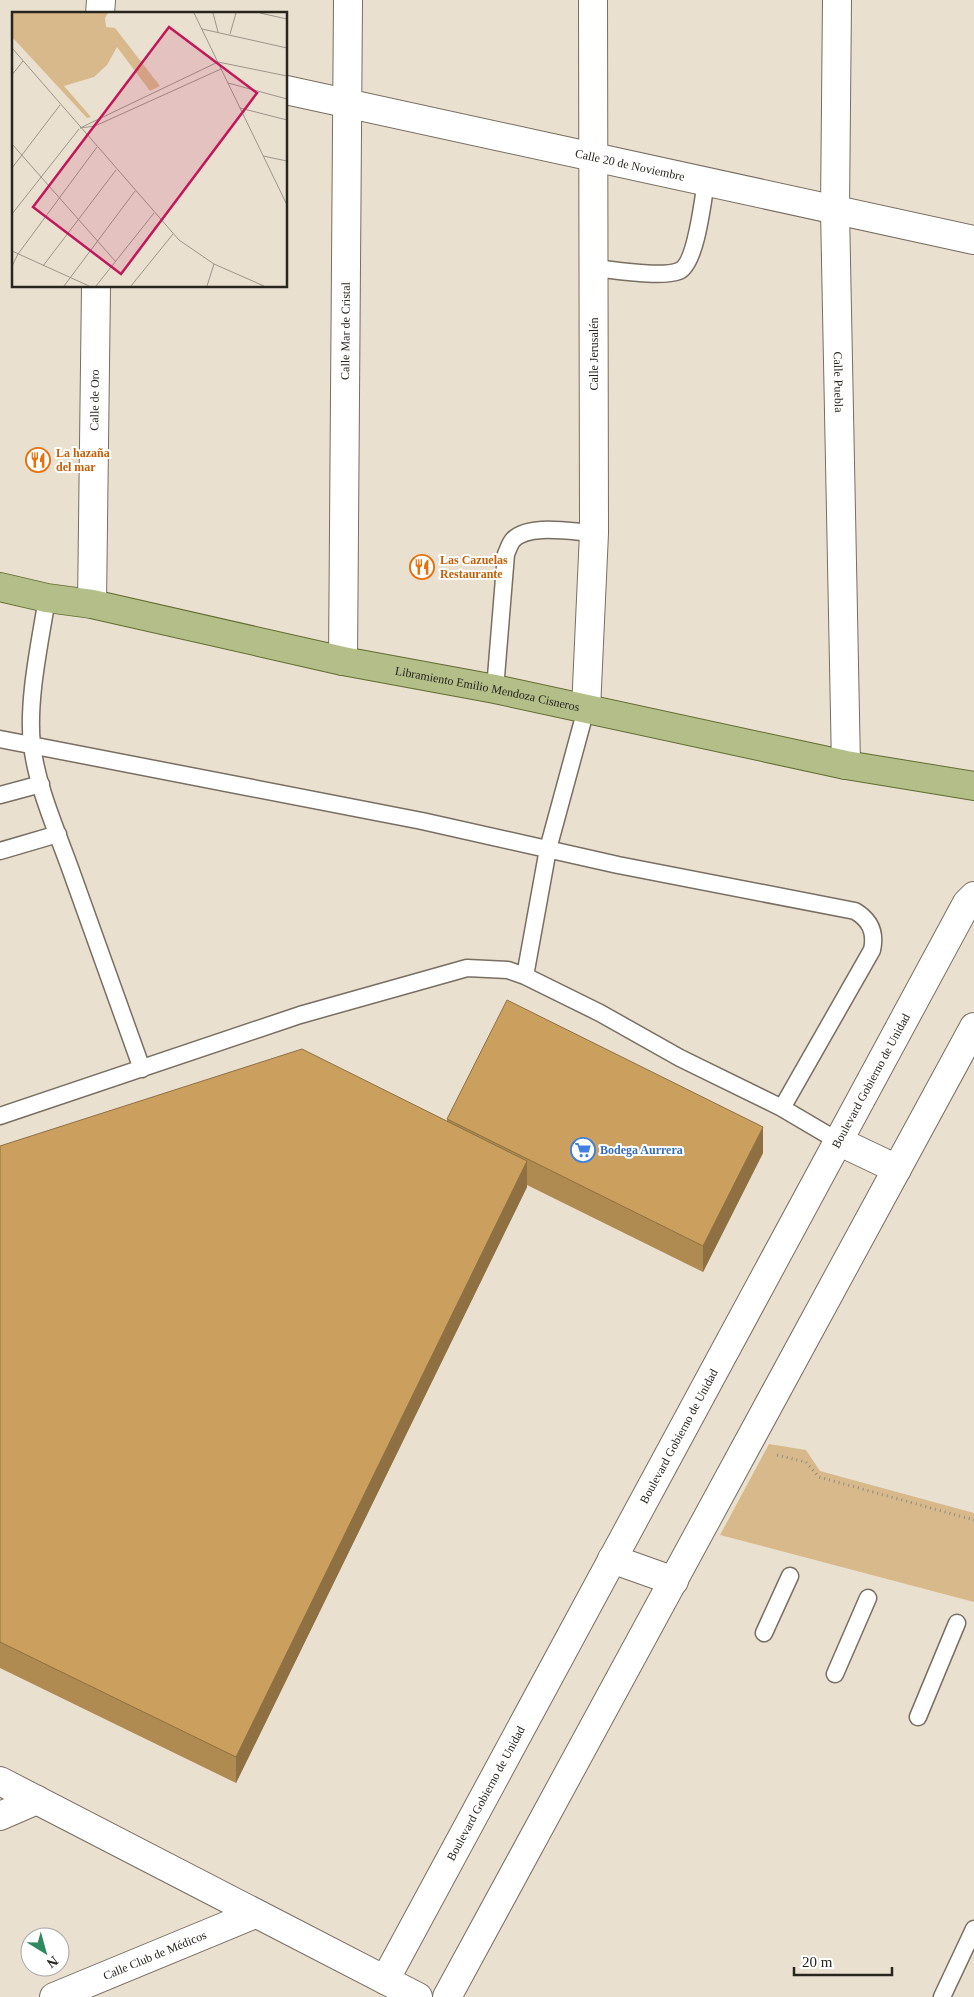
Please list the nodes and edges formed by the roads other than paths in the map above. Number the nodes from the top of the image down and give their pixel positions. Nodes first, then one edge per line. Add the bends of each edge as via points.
1 (348, 0) edge
2 (593, 0) edge
3 (837, 0) edge
4 (288, 90) edge
5 (346, 102) junction
6 (594, 157) junction
7 (706, 182) junction
8 (835, 210) junction
9 (974, 240) edge
10 (594, 268) junction
11 (96, 288) edge
12 (594, 533) junction
13 (0, 587) edge
14 (47, 598) junction
15 (92, 604) junction
16 (343, 661) junction
17 (495, 689) junction
18 (586, 709) junction
19 (0, 739) edge
20 (32, 746) junction
21 (846, 765) junction
22 (41, 784) junction
23 (974, 786) edge
24 (0, 795) edge
25 (58, 834) junction
26 (548, 850) junction
27 (0, 851) edge
28 (974, 896) edge
29 (524, 976) junction
30 (974, 1027) edge
31 (142, 1068) junction
32 (782, 1108) junction
33 (0, 1116) edge
34 (838, 1141) junction
35 (897, 1169) junction
36 (612, 1559) junction
37 (790, 1576) dead end
38 (674, 1581) junction
39 (868, 1598) dead end
40 (957, 1623) dead end
41 (764, 1633) dead end
42 (835, 1674) dead end
43 (918, 1717) dead end
44 (0, 1781) edge
45 (37, 1800) junction
46 (0, 1816) edge
47 (255, 1914) junction
48 (974, 1929) edge
49 (384, 1980) junction
50 (54, 1997) edge
51 (418, 1997) edge
52 (448, 1997) edge
53 (942, 1997) edge

1 - 5 street, Calle Mar de Cristal
2 - 6 street, Calle Jerusalén
3 - 8 street, Calle Puebla
4 - 5 street, Calle 20 de Noviembre
5 - 6 street, Calle 20 de Noviembre
5 - 16 street, Calle Mar de Cristal
6 - 7 street, Calle 20 de Noviembre
6 - 10 street, Calle Jerusalén
7 - 8 street, Calle 20 de Noviembre
7 - 10 lane via 693,249 688,264 680,271 667,274
8 - 9 street, Calle 20 de Noviembre
8 - 21 street, Calle Puebla
10 - 12 street, Calle Jerusalén
11 - 15 street, Calle de Oro
12 - 17 lane via 536,530 513,540 506,554
12 - 18 street, Calle Jerusalén
13 - 14 main road, Libramiento Emilio Mendoza Cisneros
14 - 15 main road, Libramiento Emilio Mendoza Cisneros
14 - 20 lane via 34,688
15 - 16 main road, Libramiento Emilio Mendoza Cisneros
16 - 17 main road, Libramiento Emilio Mendoza Cisneros
17 - 18 main road, Libramiento Emilio Mendoza Cisneros
18 - 21 main road, Libramiento Emilio Mendoza Cisneros
18 - 26 lane
19 - 20 lane
20 - 22 lane
20 - 26 lane via 422,821
21 - 23 main road, Libramiento Emilio Mendoza Cisneros
22 - 24 lane
22 - 25 lane
25 - 27 lane
25 - 31 lane
26 - 29 lane
26 - 32 lane via 855,910 866,917 873,930 872,950
28 - 34 street, Boulevard Gobierno de Unidad via 967,903
29 - 31 lane via 508,970 468,968 300,1015
29 - 32 lane
30 - 35 street
31 - 33 lane
32 - 34 lane
34 - 35 street
34 - 36 street, Boulevard Gobierno de Unidad
35 - 38 street
36 - 38 street
36 - 49 street, Boulevard Gobierno de Unidad
37 - 41 lane
38 - 52 street
39 - 42 lane
40 - 43 lane
44 - 45 street
45 - 46 street
45 - 47 street
47 - 49 street
47 - 50 street, Calle Club de Médicos
48 - 53 lane
49 - 51 street

